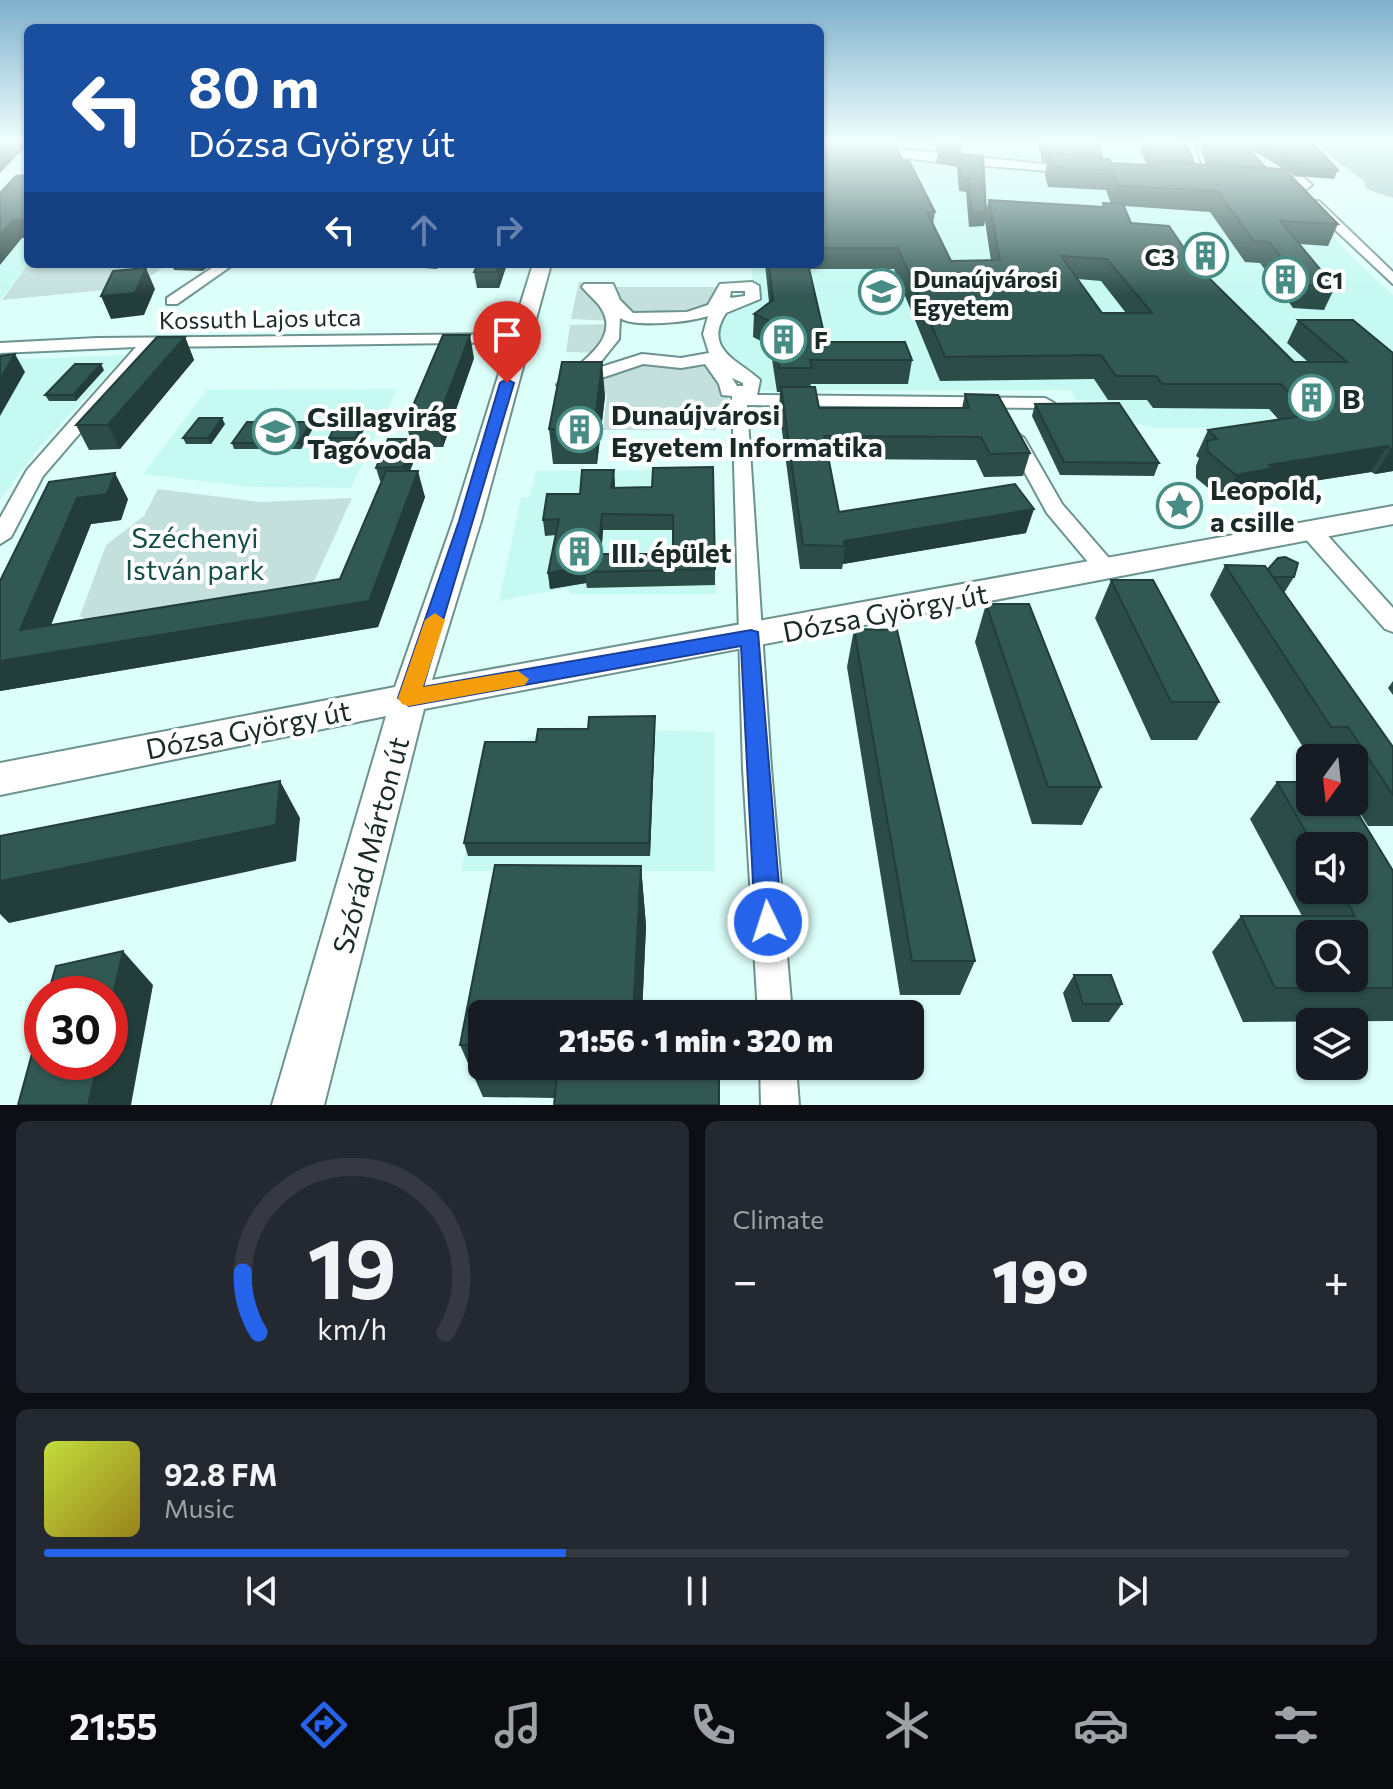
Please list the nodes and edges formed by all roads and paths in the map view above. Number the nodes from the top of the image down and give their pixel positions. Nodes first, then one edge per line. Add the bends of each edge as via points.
1 (1309, 193) edge
2 (221, 268) edge
3 (541, 268) edge
4 (1393, 280) edge
5 (172, 301) dead end
6 (520, 339) junction
7 (149, 343) junction
8 (0, 348) edge
9 (745, 396) junction
10 (999, 403) junction
11 (1045, 403) edge
12 (1393, 515) edge
13 (1311, 531) junction
14 (0, 537) edge
15 (1107, 570) junction
16 (1393, 623) edge
17 (751, 637) junction
18 (409, 698) junction
19 (0, 779) edge
20 (774, 1000) edge
21 (779, 1080) edge
22 (298, 1105) edge
23 (780, 1105) edge

1 - 4 street
2 - 5 street
3 - 6 street, Szórád Márton út
6 - 7 street, Kossuth Lajos utca
6 - 18 street, Szórád Márton út
7 - 8 street, Kossuth Lajos utca
7 - 14 street via 34,474
9 - 9 street via 728,391 709,358 681,363 642,359 566,385 600,358 613,338 615,320 602,297 589,287 608,287 629,318 689,318 721,301 725,287 752,286 753,299 737,299 720,310 710,336 720,359 751,380
9 - 10 street
9 - 17 street
10 - 11 street
10 - 15 street via 1040,491 1078,542
12 - 13 street, Dózsa György út
13 - 15 street, Dózsa György út
13 - 16 street
15 - 17 street, Dózsa György út
17 - 18 street, Dózsa György út
17 - 20 street
18 - 19 street, Dózsa György út
18 - 22 street, Szórád Márton út
21 - 23 street

